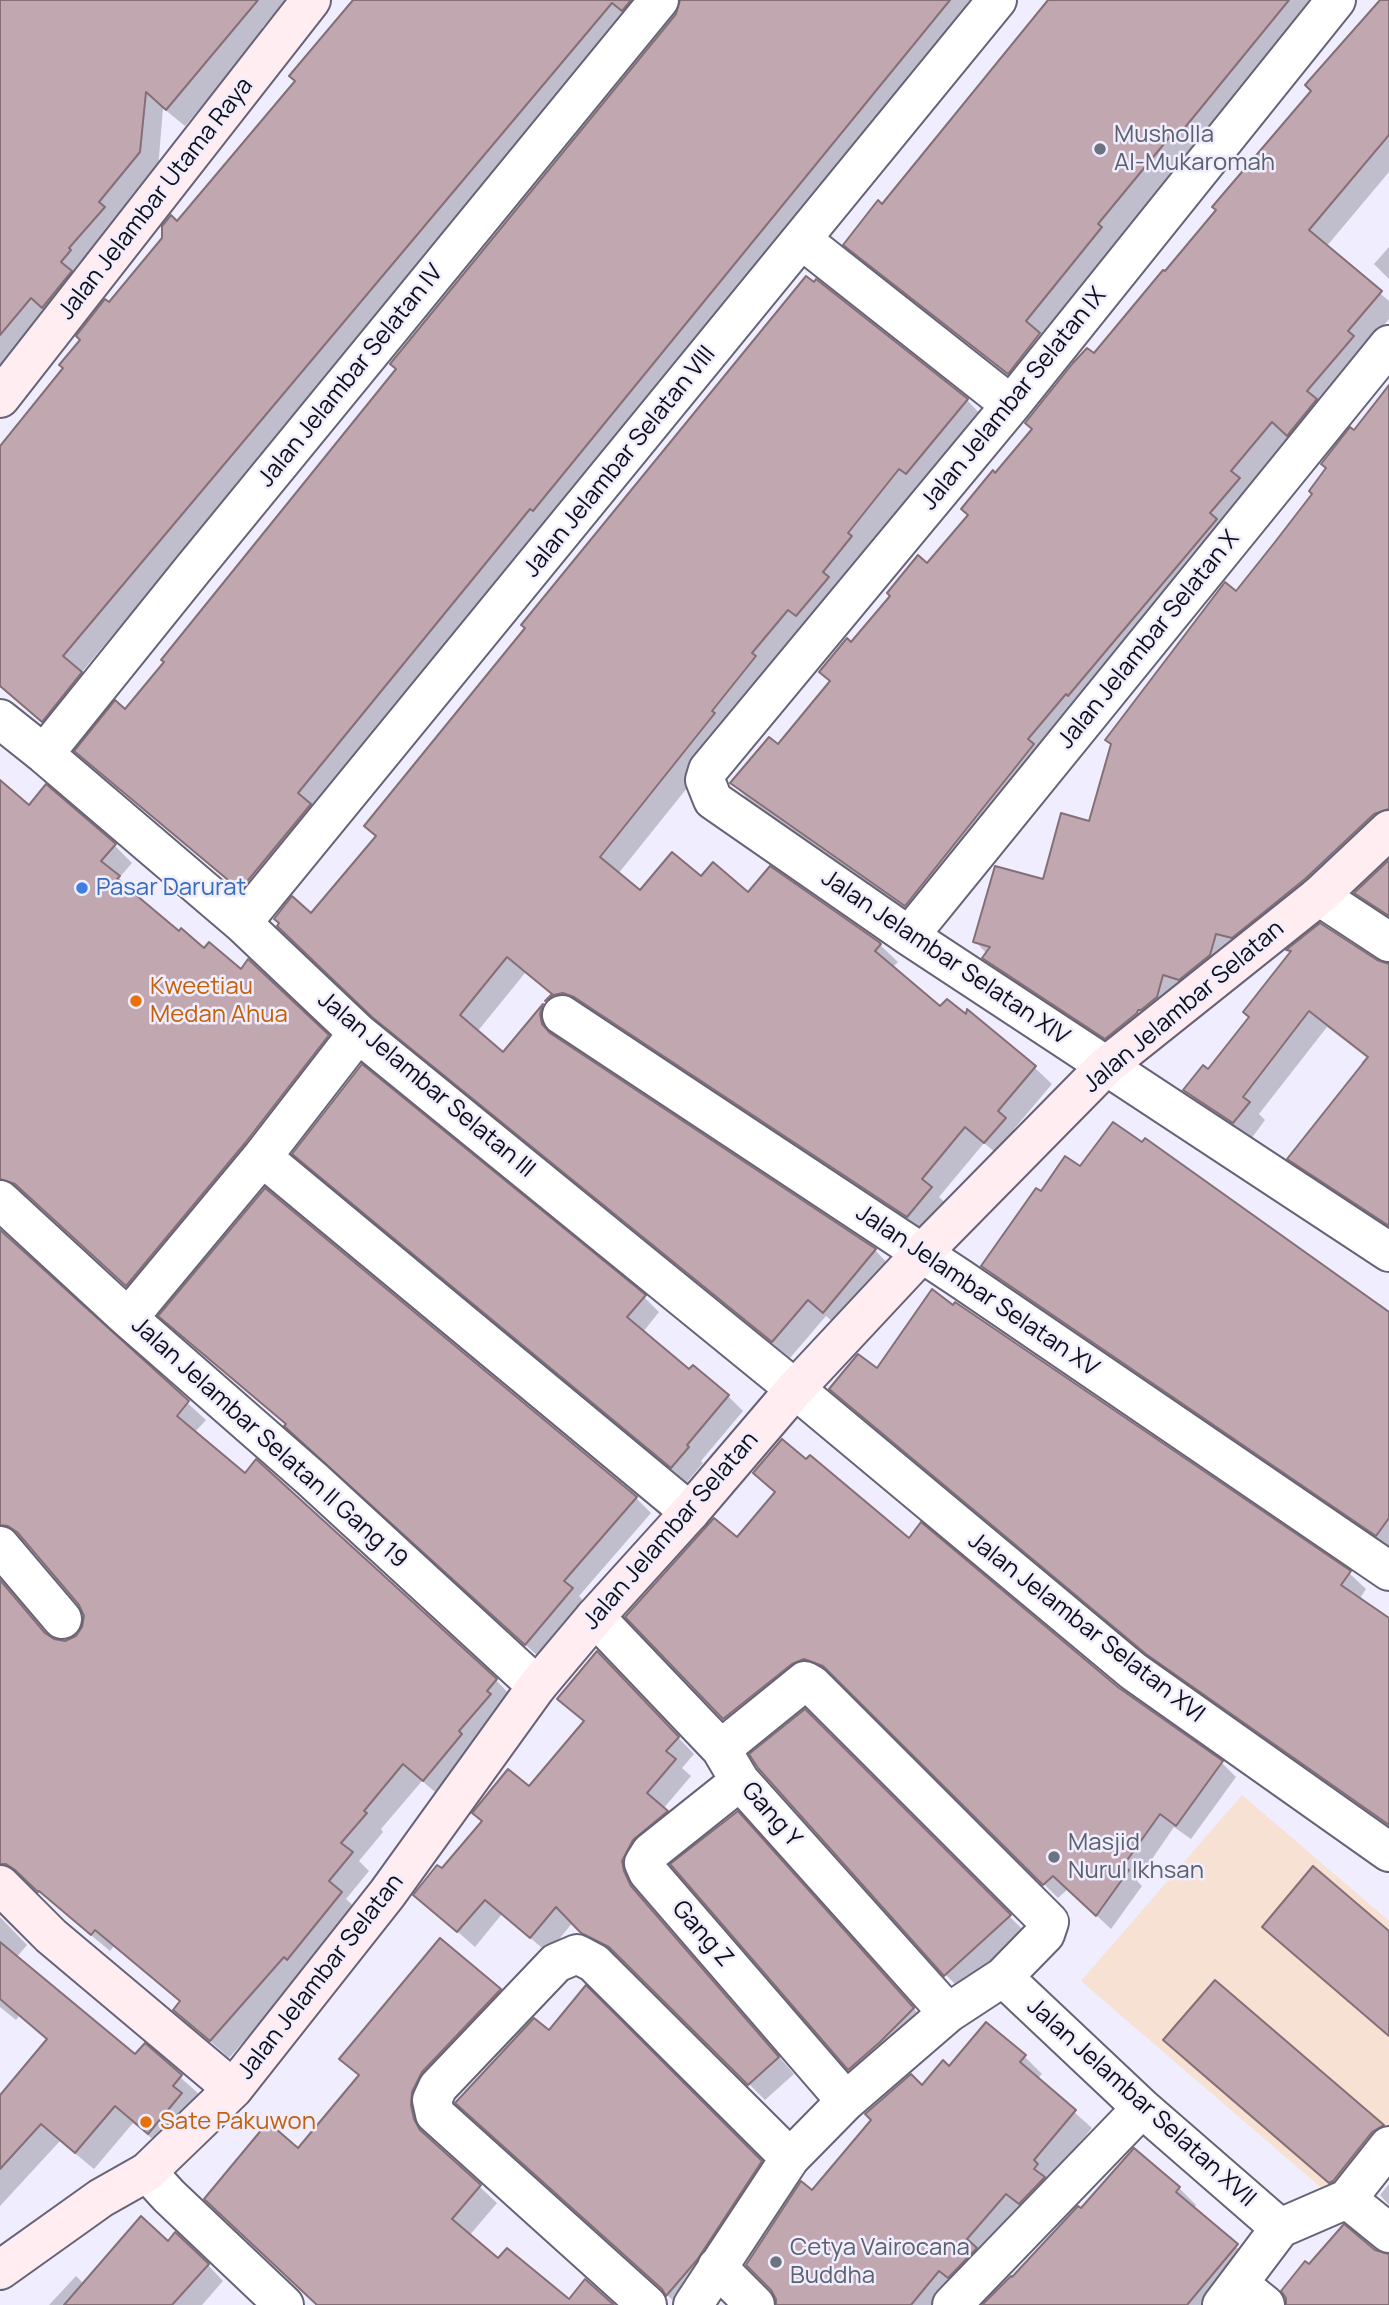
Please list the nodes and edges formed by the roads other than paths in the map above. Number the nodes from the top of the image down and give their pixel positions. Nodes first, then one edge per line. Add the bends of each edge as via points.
1 (311, 0) edge
2 (659, 0) edge
3 (997, 0) edge
4 (1336, 0) edge
5 (802, 240) junction
6 (1389, 345) edge
7 (0, 398) edge
8 (1011, 405) junction
9 (2, 724) edge
10 (44, 754) junction
11 (713, 800) joint
12 (1389, 830) edge
13 (1320, 896) junction
14 (242, 923) junction
15 (909, 936) junction
16 (1389, 942) edge
17 (562, 1015) dead end
18 (358, 1033) junction
19 (1106, 1066) junction
20 (262, 1157) junction
21 (0, 1200) edge
22 (1389, 1252) edge
23 (922, 1254) junction
24 (128, 1318) junction
25 (794, 1389) junction
26 (690, 1513) junction
27 (0, 1546) edge
28 (1389, 1571) edge
29 (595, 1617) junction
30 (62, 1619) dead end
31 (537, 1686) junction
32 (721, 1749) junction
33 (740, 1781) junction
34 (1389, 1852) edge
35 (0, 1885) edge
36 (1003, 1977) junction
37 (948, 2013) junction
38 (233, 2089) junction
39 (845, 2101) junction
40 (1142, 2108) junction
41 (1389, 2146) edge
42 (790, 2158) junction
43 (147, 2172) junction
44 (1347, 2199) junction
45 (1280, 2228) junction
46 (1389, 2233) edge
47 (717, 2267) junction
48 (0, 2270) edge
49 (1242, 2298) edge
50 (284, 2305) edge
51 (647, 2305) edge
52 (693, 2305) edge
53 (755, 2305) edge
54 (952, 2305) edge

1 - 7 street, Jalan Jelambar Utama Raya
2 - 10 street, Jalan Jelambar Selatan IV
3 - 5 street, Jalan Jelambar Selatan VIII
4 - 8 street, Jalan Jelambar Selatan IX
5 - 8 street
5 - 14 street, Jalan Jelambar Selatan VIII
6 - 15 street, Jalan Jelambar Selatan X
8 - 11 street, Jalan Jelambar Selatan IX via 708,770 705,780
9 - 10 street, Jalan Jelambar Selatan III
10 - 14 street, Jalan Jelambar Selatan III
11 - 15 street, Jalan Jelambar Selatan XIV
12 - 13 street, Jalan Jelambar Selatan
13 - 16 street
13 - 19 street, Jalan Jelambar Selatan
14 - 18 street, Jalan Jelambar Selatan III
15 - 19 street, Jalan Jelambar Selatan XIV
17 - 23 street, Jalan Jelambar Selatan XV
18 - 20 street
18 - 25 street, Jalan Jelambar Selatan III
19 - 22 street, Jalan Jelambar Selatan XIV
19 - 23 street, Jalan Jelambar Selatan
20 - 24 street
20 - 26 street
21 - 24 street, Jalan Jelambar Selatan II Gang 19
23 - 25 street, Jalan Jelambar Selatan
23 - 28 street, Jalan Jelambar Selatan XV
24 - 31 street, Jalan Jelambar Selatan II Gang 19
25 - 26 street, Jalan Jelambar Selatan
25 - 34 street, Jalan Jelambar Selatan XVI via 1133,1671
26 - 29 street, Jalan Jelambar Selatan
27 - 30 street
29 - 31 street, Jalan Jelambar Selatan
29 - 32 street, Gang Y
31 - 38 street, Jalan Jelambar Selatan via 387,1894
32 - 33 street, Gang Y
32 - 36 street via 805,1681 812,1685 1049,1922 1045,1934
33 - 37 street, Gang Y
33 - 39 street, Gang Z via 651,1852 644,1863
35 - 38 street via 51,1936
36 - 37 street
36 - 40 street, Jalan Jelambar Selatan XVII
37 - 39 street
38 - 43 street, Jalan Jelambar Selatan
39 - 42 street
40 - 45 street, Jalan Jelambar Selatan XVII
40 - 54 street
41 - 44 street
42 - 47 street
42 - 51 street via 594,1963 577,1954 556,1963 438,2087 432,2100 435,2114
43 - 48 street, Jalan Jelambar Selatan via 101,2198
43 - 50 street
44 - 45 street
44 - 46 street
45 - 49 street
47 - 52 street
47 - 53 street

